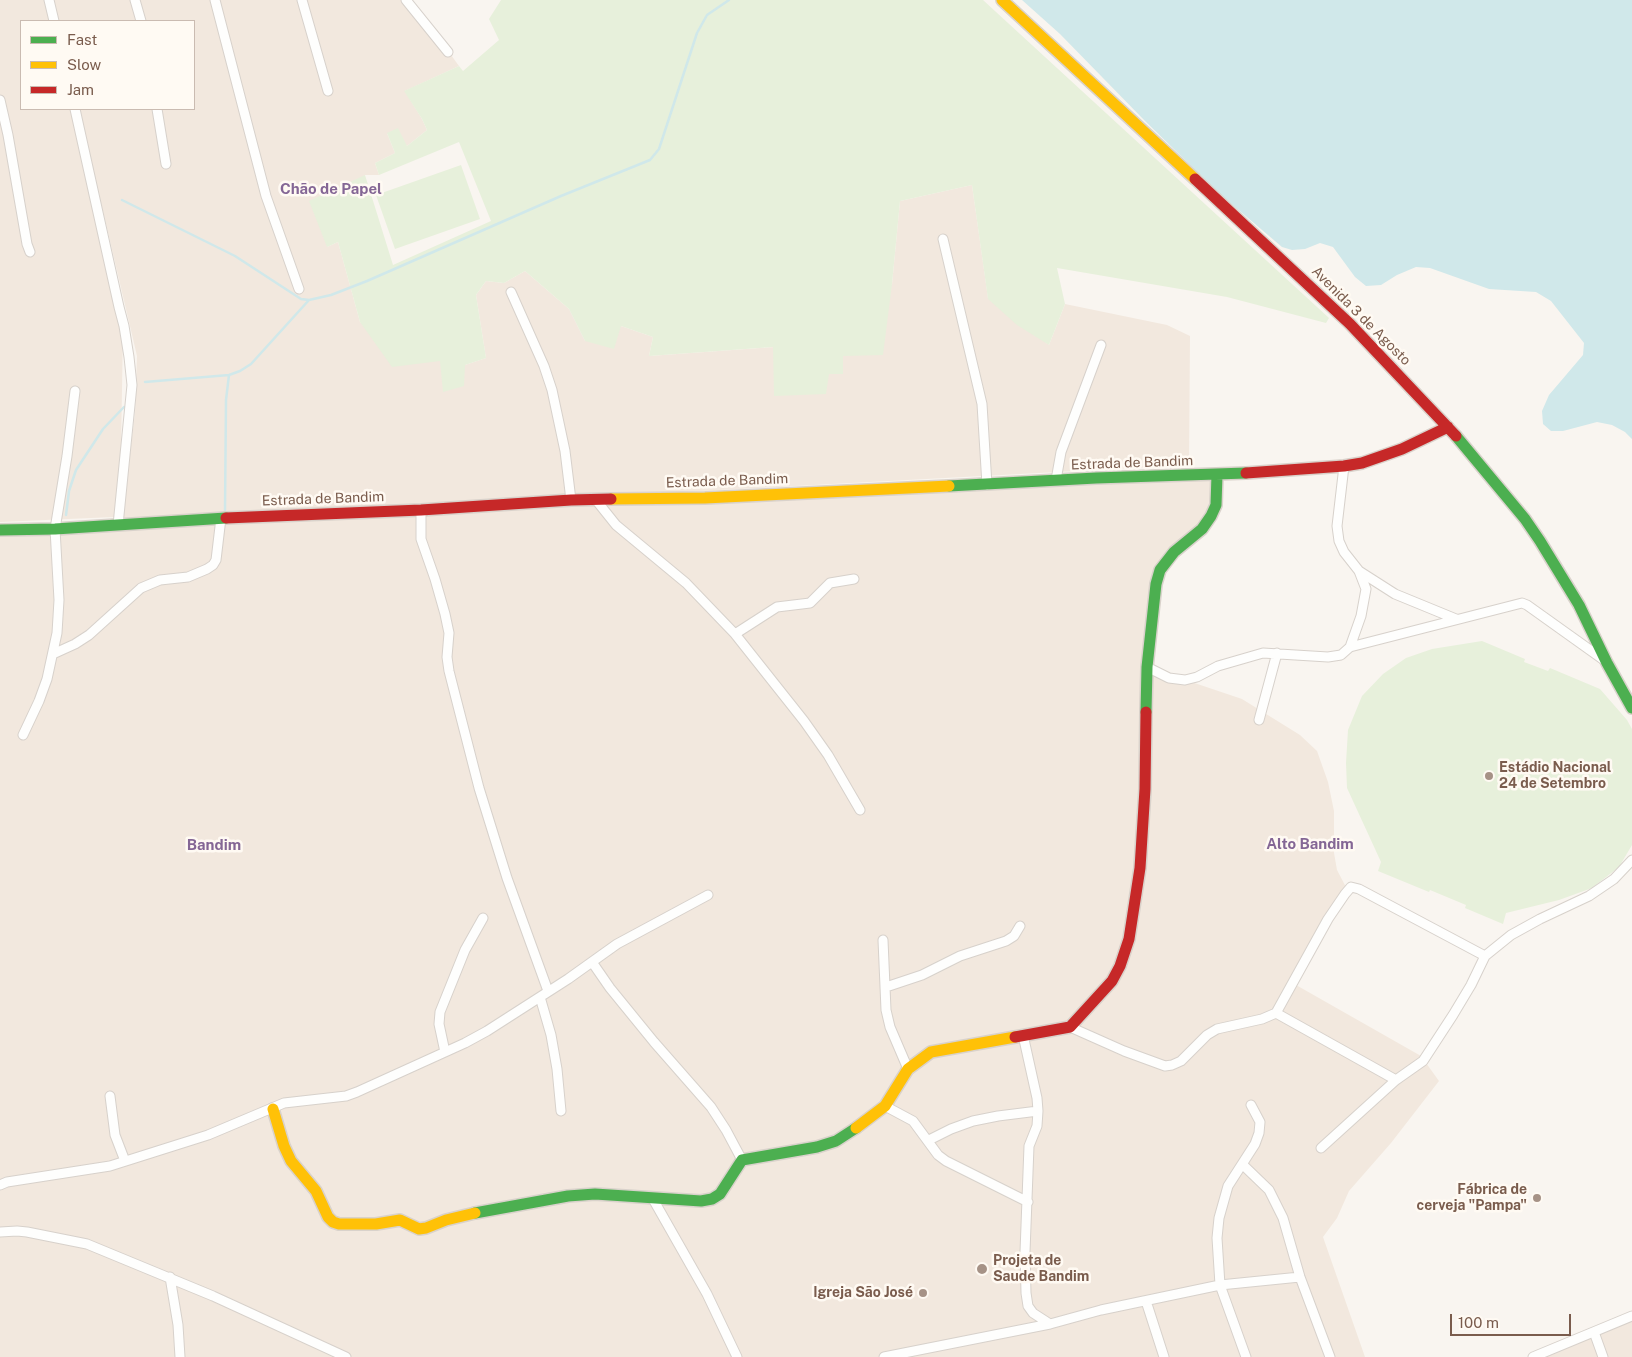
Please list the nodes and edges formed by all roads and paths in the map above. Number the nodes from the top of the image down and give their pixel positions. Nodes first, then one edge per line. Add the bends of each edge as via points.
1 (49, 0) edge
2 (135, 0) edge
3 (215, 0) edge
4 (302, 0) edge
5 (406, 0) edge
6 (1002, 0) edge
7 (54, 20) edge
8 (141, 20) edge
9 (448, 52) dead end
10 (328, 91) dead end
11 (0, 100) edge
12 (75, 110) edge
13 (157, 110) edge
14 (166, 164) dead end
15 (943, 239) dead end
16 (30, 252) dead end
17 (299, 289) dead end
18 (511, 292) dead end
19 (1101, 345) dead end
20 (75, 391) dead end
21 (1448, 427) junction
22 (1344, 466) junction
23 (1217, 475) junction
24 (1056, 480) junction
25 (987, 485) junction
26 (571, 500) junction
27 (596, 500) junction
28 (421, 510) junction
29 (221, 518) junction
30 (118, 525) junction
31 (55, 529) junction
32 (0, 530) edge
33 (1358, 571) junction
34 (854, 579) dead end
35 (1456, 619) junction
36 (735, 634) junction
37 (1350, 647) junction
38 (1277, 653) junction
39 (53, 654) junction
40 (1607, 663) junction
41 (1147, 667) junction
42 (1632, 708) edge
43 (1259, 720) dead end
44 (23, 734) dead end
45 (860, 810) dead end
46 (1632, 860) edge
47 (708, 895) dead end
48 (483, 918) dead end
49 (1020, 926) dead end
50 (883, 940) dead end
51 (1485, 956) junction
52 (592, 962) junction
53 (886, 987) junction
54 (544, 994) junction
55 (1276, 1013) junction
56 (1070, 1027) junction
57 (1024, 1035) junction
58 (445, 1052) junction
59 (908, 1069) junction
60 (1396, 1080) junction
61 (110, 1096) dead end
62 (1250, 1105) dead end
63 (885, 1106) junction
64 (273, 1109) junction
65 (561, 1111) dead end
66 (1038, 1111) junction
67 (929, 1140) junction
68 (1321, 1148) dead end
69 (742, 1160) junction
70 (125, 1161) junction
71 (1242, 1164) junction
72 (0, 1185) edge
73 (653, 1199) junction
74 (1028, 1202) junction
75 (0, 1232) edge
76 (170, 1277) junction
77 (1300, 1277) junction
78 (1220, 1285) junction
79 (1146, 1301) junction
80 (1632, 1316) edge
81 (1050, 1324) junction
82 (1594, 1332) junction
83 (180, 1357) edge
84 (346, 1357) edge
85 (737, 1357) edge
86 (884, 1357) edge
87 (1164, 1357) edge
88 (1246, 1357) edge
89 (1330, 1357) edge
90 (1534, 1357) edge
91 (1604, 1357) edge

1 - 7 street
2 - 8 street
3 - 17 street via 266,196
4 - 10 street
5 - 9 street
6 - 21 street, Avenida 3 de Agosto via 1322,297
11 - 16 street
12 - 30 street via 129,357 131,395
13 - 14 street
15 - 25 street via 982,404
18 - 26 street via 552,390
19 - 24 street via 1061,452
20 - 31 street
21 - 22 street, Estrada de Bandim via 1394,452
21 - 40 street, Avenida 3 de Agosto via 1540,541 1578,605
22 - 23 street, Estrada de Bandim
22 - 33 street via 1337,526 1344,552
23 - 24 street, Estrada de Bandim
23 - 41 street via 1216,505 1212,516 1160,570
24 - 25 street, Estrada de Bandim
25 - 27 street, Estrada de Bandim
26 - 27 street, Estrada de Bandim
26 - 28 street, Estrada de Bandim
27 - 36 street via 616,525 686,583
28 - 29 street, Estrada de Bandim
28 - 54 street via 422,539 445,614 449,633 447,657 479,788
29 - 30 street, Estrada de Bandim
29 - 39 street via 213,566 188,577 160,580 142,588 89,635
30 - 31 street, Estrada de Bandim
31 - 32 street, Estrada de Bandim
31 - 39 street via 59,600
33 - 35 street via 1395,594
33 - 37 street via 1366,588 1361,616
34 - 36 street via 830,583 810,603 777,607
35 - 37 street
35 - 40 street via 1522,603
36 - 45 street via 809,727
37 - 38 street via 1341,655 1328,657
38 - 41 street via 1251,656 1185,680 1169,678
38 - 43 street
39 - 44 street via 39,701
40 - 42 street, Avenida 3 de Agosto
41 - 56 street via 1140,868 1129,939 1112,981
46 - 51 street via 1614,879 1589,896 1510,935
47 - 52 street via 617,944
48 - 58 street via 465,950 440,1012
49 - 53 street via 1006,941
50 - 53 street
51 - 55 street via 1351,887 1328,919
51 - 60 street via 1423,1061
52 - 54 street
52 - 69 street via 654,1042 711,1107
53 - 59 street via 890,1027
54 - 58 street via 487,1031
54 - 65 street
55 - 56 street via 1262,1020 1217,1029 1181,1061 1164,1066
55 - 60 street
56 - 57 street
57 - 59 street via 931,1052
57 - 66 street
58 - 64 street via 346,1096 294,1101
59 - 63 street
60 - 68 street
61 - 70 street via 115,1134
62 - 71 street via 1260,1122 1259,1133
63 - 67 street via 913,1121
63 - 69 street via 836,1141
64 - 70 street
64 - 73 street via 291,1161 316,1191 328,1217 339,1224 400,1220 419,1229 446,1220 568,1196 604,1194
66 - 67 street via 973,1121
66 - 74 street via 1037,1126 1029,1146
67 - 74 street via 938,1156
69 - 73 street via 720,1194 712,1199 701,1202
70 - 72 street via 94,1170
71 - 77 street via 1275,1200
71 - 78 street via 1228,1186 1219,1218
73 - 85 street via 707,1294
74 - 81 street via 1025,1252 1028,1306
75 - 76 street via 27,1232 88,1244
76 - 83 street
76 - 84 street
77 - 78 street
77 - 89 street
78 - 79 street
78 - 88 street
79 - 81 street
79 - 87 street
80 - 82 street
81 - 86 street
82 - 90 street
82 - 91 street

